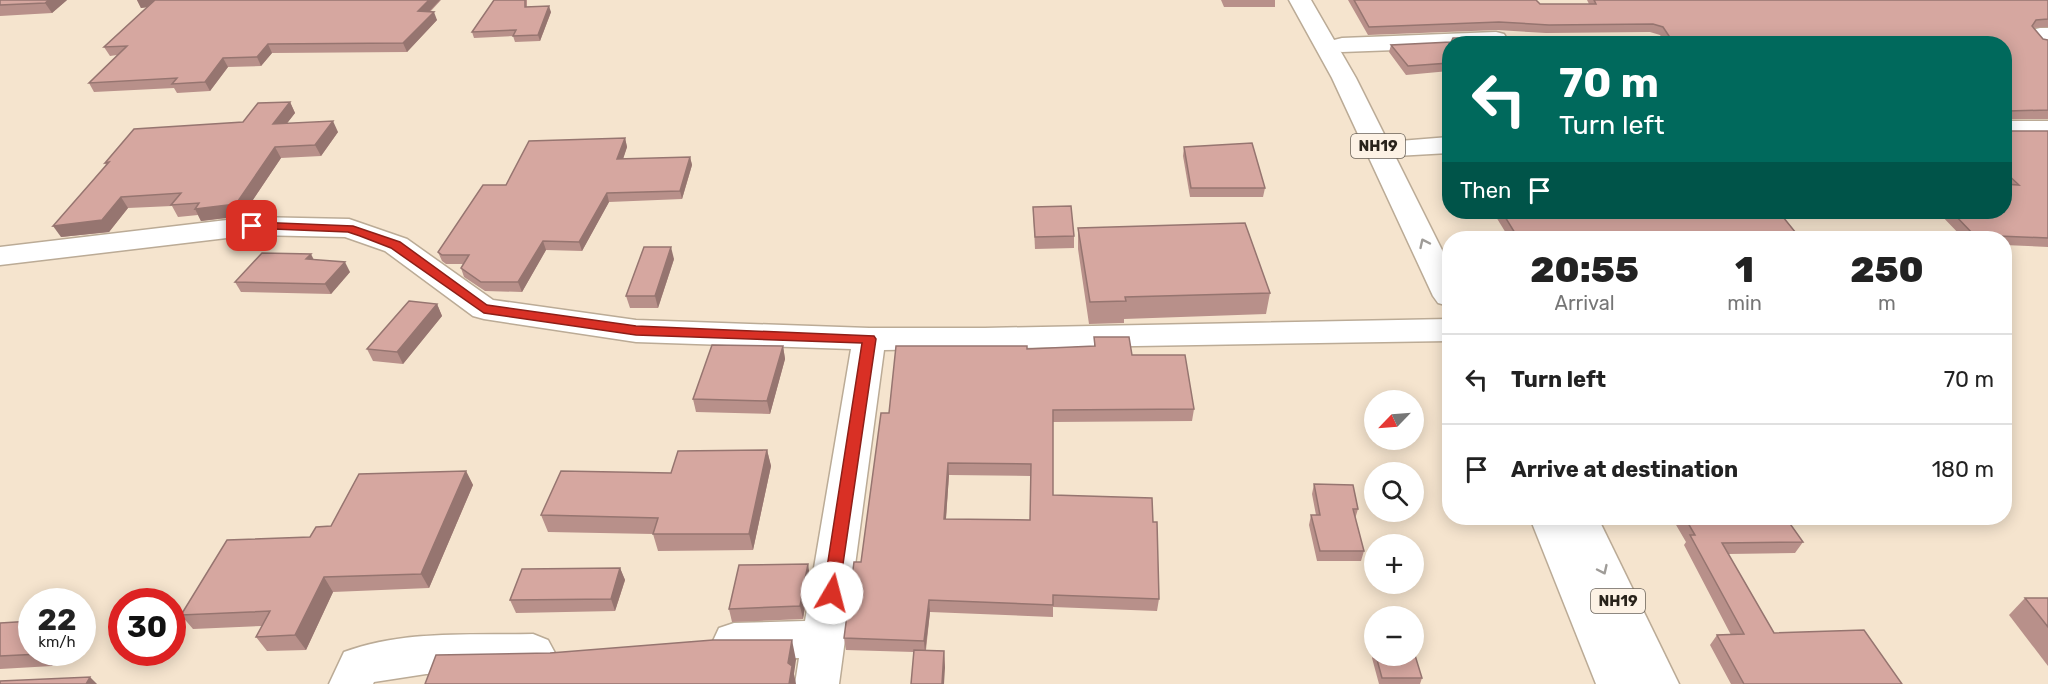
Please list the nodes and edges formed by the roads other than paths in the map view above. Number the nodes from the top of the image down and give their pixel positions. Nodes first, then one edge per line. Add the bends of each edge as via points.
1 (1300, 0) edge
2 (1317, 0) edge
3 (2048, 35) edge
4 (2048, 40) edge
5 (1442, 42) edge
6 (1342, 45) junction
7 (2012, 129) edge
8 (2048, 129) edge
9 (1442, 145) edge
10 (1396, 148) junction
11 (1442, 237) edge
12 (0, 256) edge
13 (1442, 281) edge
14 (1442, 330) edge
15 (869, 339) junction
16 (1552, 525) edge
17 (1582, 525) edge
18 (825, 639) junction
19 (697, 642) edge
20 (571, 652) edge
21 (351, 684) edge
22 (817, 684) edge
23 (1618, 684) edge
24 (1657, 684) edge

13 -> 1 main road, NH19 via 1344,78
2 - 6 main road, NH19
3 - 4 main road via 2040,35
5 - 6 main road
6 - 10 main road, NH19
7 - 8 main road
9 - 10 main road
10 - 11 main road, NH19
12 - 15 main road via 252,226 349,228 396,245 484,309 636,331
14 - 15 main road
15 - 18 main road
16 - 23 main road, NH19
17 -> 24 main road, NH19
18 - 19 main road
18 - 22 main road
20 - 21 main road via 415,657 359,665

